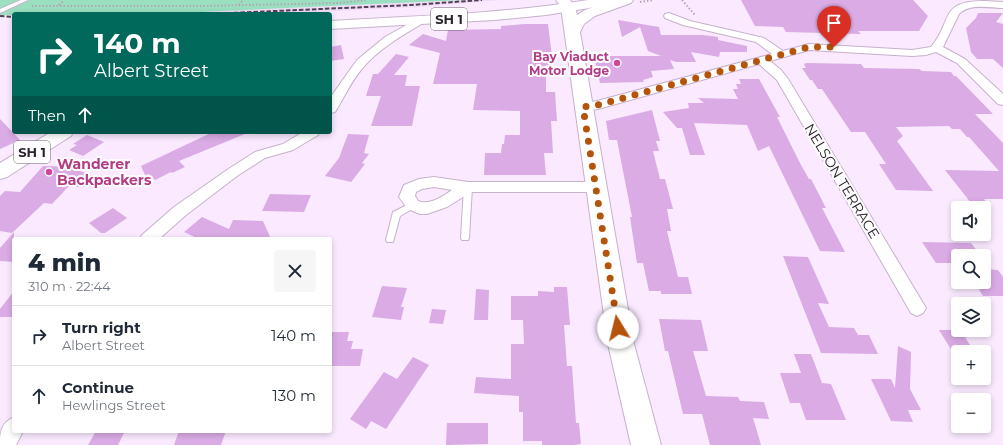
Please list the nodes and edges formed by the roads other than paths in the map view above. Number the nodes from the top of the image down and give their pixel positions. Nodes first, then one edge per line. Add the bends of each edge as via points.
1 (13, 0) edge
2 (614, 0) edge
3 (626, 0) edge
4 (949, 0) edge
5 (564, 2) edge
6 (25, 3) edge
7 (1003, 5) edge
8 (963, 7) junction
9 (0, 10) edge
10 (669, 16) dead end
11 (332, 19) edge
12 (419, 21) junction
13 (381, 22) junction
14 (332, 25) edge
15 (572, 32) junction
16 (387, 40) junction
17 (936, 48) junction
18 (780, 54) junction
19 (761, 60) junction
20 (1003, 101) edge
21 (332, 106) edge
22 (583, 107) junction
23 (61, 134) edge
24 (310, 134) edge
25 (0, 172) edge
26 (468, 187) junction
27 (596, 187) junction
28 (413, 205) junction
29 (150, 237) edge
30 (465, 238) dead end
31 (390, 240) dead end
32 (917, 308) dead end
33 (12, 431) edge
34 (3, 445) edge
35 (646, 445) edge

1 - 9 lane
2 - 5 main road, SH 1
3 - 15 main road via 590,13 578,21
4 - 8 street
5 - 11 main road, SH 1
5 - 12 main road, SH 1 via 494,16
5 - 15 main road
6 - 9 lane
7 - 8 street
8 - 17 street via 954,13
10 - 18 street via 687,23 760,40
12 - 13 main road, SH 1
12 - 16 street
13 - 14 main road, SH 1
13 - 16 street via 390,26
15 - 22 main road
16 - 21 street via 361,62
17 - 18 street via 929,52 909,54 820,46
17 - 20 street via 961,61
18 - 19 street
19 - 22 street
19 - 32 street, NELSON TERRACE via 782,79
22 - 27 main road
23 - 25 main road, SH 1
24 - 29 street via 288,147 260,155 232,173 180,211
26 - 27 street
26 - 28 street via 439,206 427,208
26 - 28 street via 434,182 419,184 409,189 407,197
26 - 30 lane
27 - 35 main road via 621,344
28 - 31 lane via 396,214
33 - 34 street

